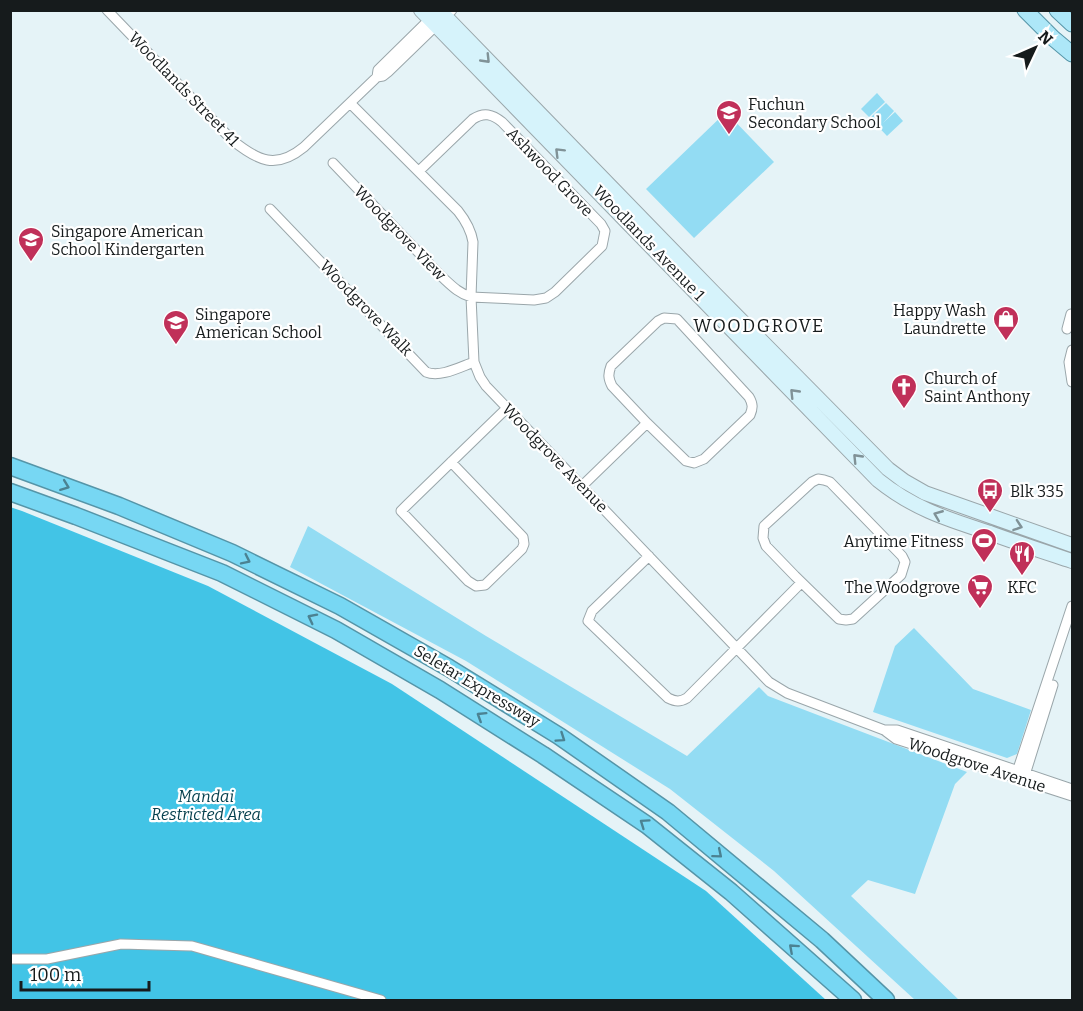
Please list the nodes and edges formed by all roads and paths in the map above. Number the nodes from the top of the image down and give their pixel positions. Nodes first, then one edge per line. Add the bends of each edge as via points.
1 (108, 10) edge
2 (1025, 10) edge
3 (1057, 10) edge
4 (438, 15) edge
5 (1072, 24) edge
6 (1072, 54) edge
7 (350, 103) junction
8 (333, 163) dead end
9 (419, 171) junction
10 (270, 209) dead end
11 (471, 297) junction
12 (1072, 315) edge
13 (1067, 329) dead end
14 (1072, 350) edge
15 (474, 362) junction
16 (1072, 382) edge
17 (507, 408) junction
18 (647, 423) junction
19 (451, 462) junction
20 (14, 466) edge
21 (582, 486) junction
22 (10, 492) edge
23 (1072, 545) edge
24 (649, 556) junction
25 (1072, 561) edge
26 (801, 583) junction
27 (1072, 606) edge
28 (1072, 627) edge
29 (737, 649) junction
30 (1047, 691) junction
31 (1021, 775) junction
32 (1072, 789) edge
33 (1072, 796) edge
34 (10, 959) edge
35 (820, 972) junction
36 (381, 1000) edge
37 (846, 1000) edge
38 (853, 1000) edge
39 (886, 1000) edge

1 - 7 street, Woodlands Street 41 via 232,140 260,158 277,161 291,157
2 - 6 main road
3 - 5 main road
4 - 7 street, Woodlands Street 41 via 378,70 377,77
4 -> 23 main road, Woodlands Avenue 1 via 888,469 925,493
25 -> 4 main road, Woodlands Avenue 1 via 921,508 878,480
7 - 9 street, Woodgrove Avenue
8 - 11 street, Woodgrove View via 455,290
9 - 11 street, Woodgrove Avenue via 463,217 472,234
9 - 11 street, Ashwood Grove via 473,119 491,115 605,231 602,246 546,298
10 - 15 street, Woodgrove Walk via 426,372 439,374
11 - 15 street, Woodgrove Avenue
12 - 13 street
14 - 16 street
15 - 17 street, Woodgrove Avenue via 480,377
17 - 19 street
17 - 21 street, Woodgrove Avenue
18 - 18 street via 612,386 609,372 658,321 677,319 750,397 753,409 704,459 694,463
18 - 21 street
19 - 19 street via 523,537 522,549 484,585 468,581 401,511
20 -> 39 highway, Seletar Expressway via 232,553 340,606 449,668 559,736 668,812 822,940
21 - 24 street, Woodgrove Avenue
35 -> 22 highway, Seletar Expressway via 647,825 440,690 336,630 222,573
24 - 29 street, Woodgrove Avenue
24 - 29 street via 592,611 588,621 675,702 687,698
26 - 26 street via 766,546 762,533 764,526 812,482 824,480 902,556 904,569 857,616 846,620 839,619
26 - 29 street
27 - 30 street
28 - 30 street
29 - 31 street, Woodgrove Avenue via 769,682 787,693
30 - 31 street
31 - 32 street, Woodgrove Avenue
31 - 33 street, Woodgrove Avenue
34 - 36 street via 47,959 121,944 192,946
35 - 37 highway
35 - 38 highway, Seletar Expressway

